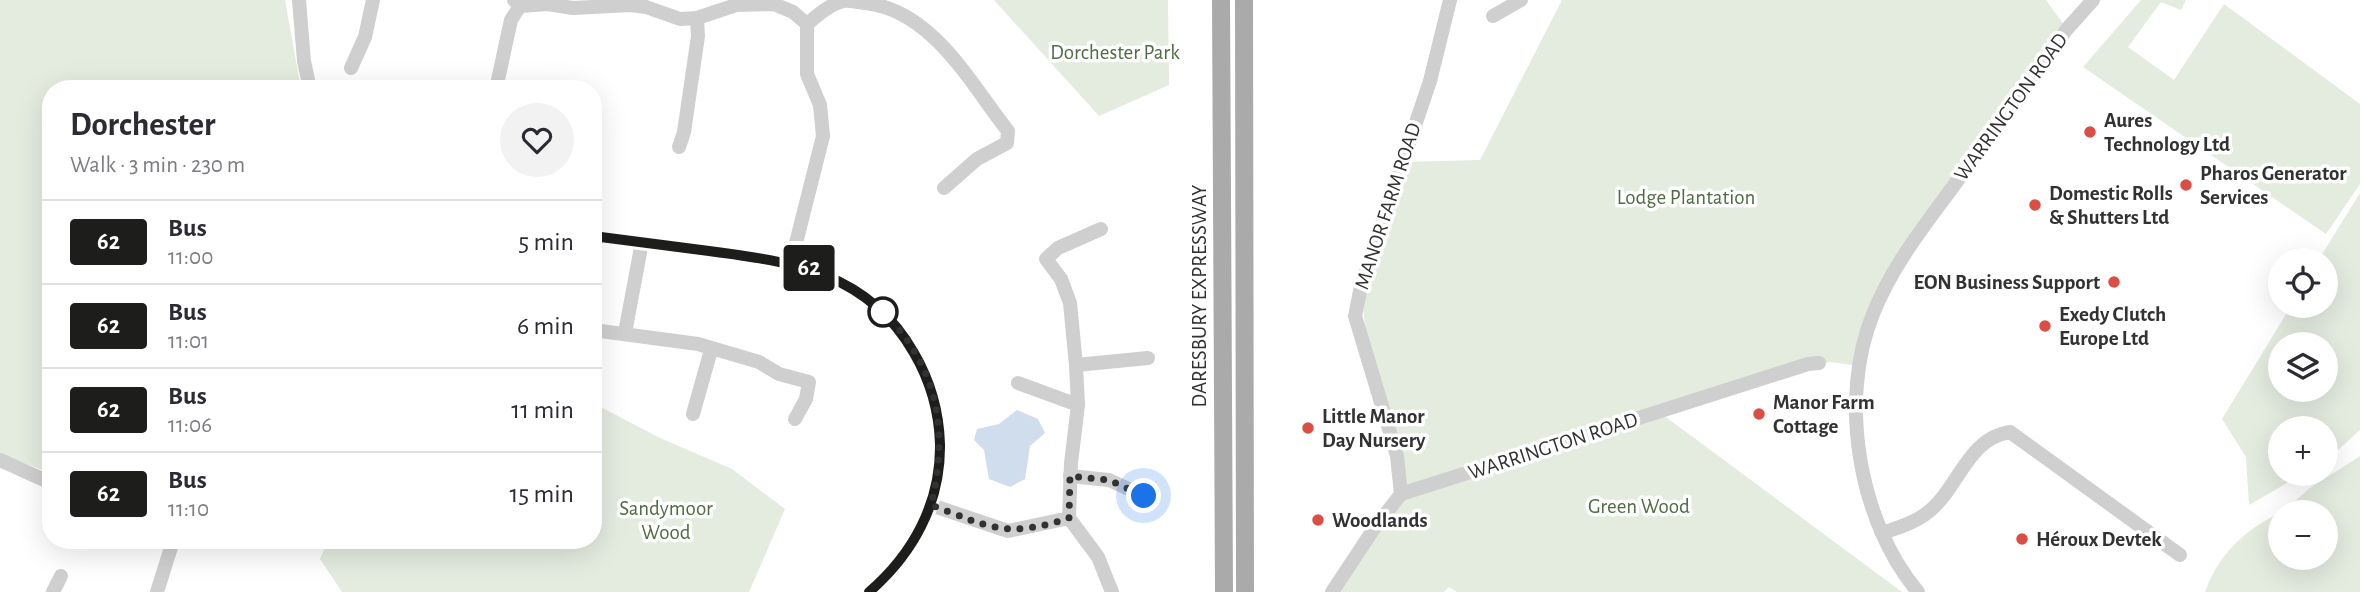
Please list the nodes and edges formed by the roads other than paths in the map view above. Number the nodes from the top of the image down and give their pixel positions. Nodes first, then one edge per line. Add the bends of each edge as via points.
1 (299, 0) edge
2 (373, 0) edge
3 (1221, 0) edge
4 (1244, 0) edge
5 (1450, 0) edge
6 (1521, 0) edge
7 (2093, 0) edge
8 (517, 3) edge
9 (893, 5) edge
10 (717, 6) edge
11 (1493, 16) dead end
12 (697, 18) junction
13 (807, 23) junction
14 (351, 68) dead end
15 (308, 80) edge
16 (498, 80) edge
17 (679, 147) dead end
18 (944, 188) dead end
19 (1101, 229) dead end
20 (602, 237) edge
21 (642, 242) junction
22 (791, 263) junction
23 (602, 331) edge
24 (625, 333) junction
25 (711, 350) junction
26 (1147, 358) dead end
27 (1819, 363) dead end
28 (1076, 365) junction
29 (1018, 383) dead end
30 (1078, 405) junction
31 (693, 414) dead end
32 (795, 419) dead end
33 (0, 460) edge
34 (1070, 476) junction
35 (42, 479) edge
36 (1245, 480) junction
37 (1401, 494) junction
38 (1144, 496) dead end
39 (931, 505) junction
40 (1069, 518) junction
41 (1882, 533) junction
42 (171, 549) edge
43 (2180, 555) dead end
44 (61, 576) dead end
45 (160, 591) edge
46 (53, 592) edge
47 (869, 592) edge
48 (1112, 592) edge
49 (1224, 592) edge
50 (1245, 592) edge
51 (1257, 592) edge
52 (1332, 592) edge
53 (1918, 592) edge

1 - 15 street
2 - 14 street via 365,37
3 - 49 main road, DARESBURY EXPRESSWAY
4 - 36 main road
5 - 37 street, MANOR FARM ROAD via 1437,58 1355,316 1397,456
6 - 11 street
7 - 41 street, WARRINGTON ROAD via 2067,29 1902,257 1872,316 1856,402 1859,455
8 - 12 street via 573,8 615,4 646,7 680,19
8 - 16 street
9 - 13 street via 845,1
9 - 18 street via 940,43 1008,131 1007,143 977,159
10 - 12 street
10 - 13 street via 775,4
12 - 17 street
13 - 22 street via 807,74 820,105 823,135
19 - 28 street via 1058,248 1046,259 1061,279 1070,303
20 - 21 street
21 - 22 street
21 - 24 street
22 - 39 street via 836,279 865,297 908,341 932,389 940,419 940,454
23 - 24 street
24 - 25 street
25 - 31 street
25 - 32 street via 809,382
26 - 28 street
27 - 37 street, WARRINGTON ROAD via 1721,390
28 - 30 street
29 - 30 street
30 - 34 street
33 - 35 street
34 - 38 street via 1109,480
34 - 40 street
36 - 50 main road
36 - 51 main road
37 - 52 street
39 - 40 street via 1008,531
39 - 47 street via 906,553
40 - 48 street via 1098,556
41 - 43 street via 1928,512 1976,450 1995,434 2010,432
41 - 53 street, WARRINGTON ROAD
42 - 45 street
44 - 46 street

